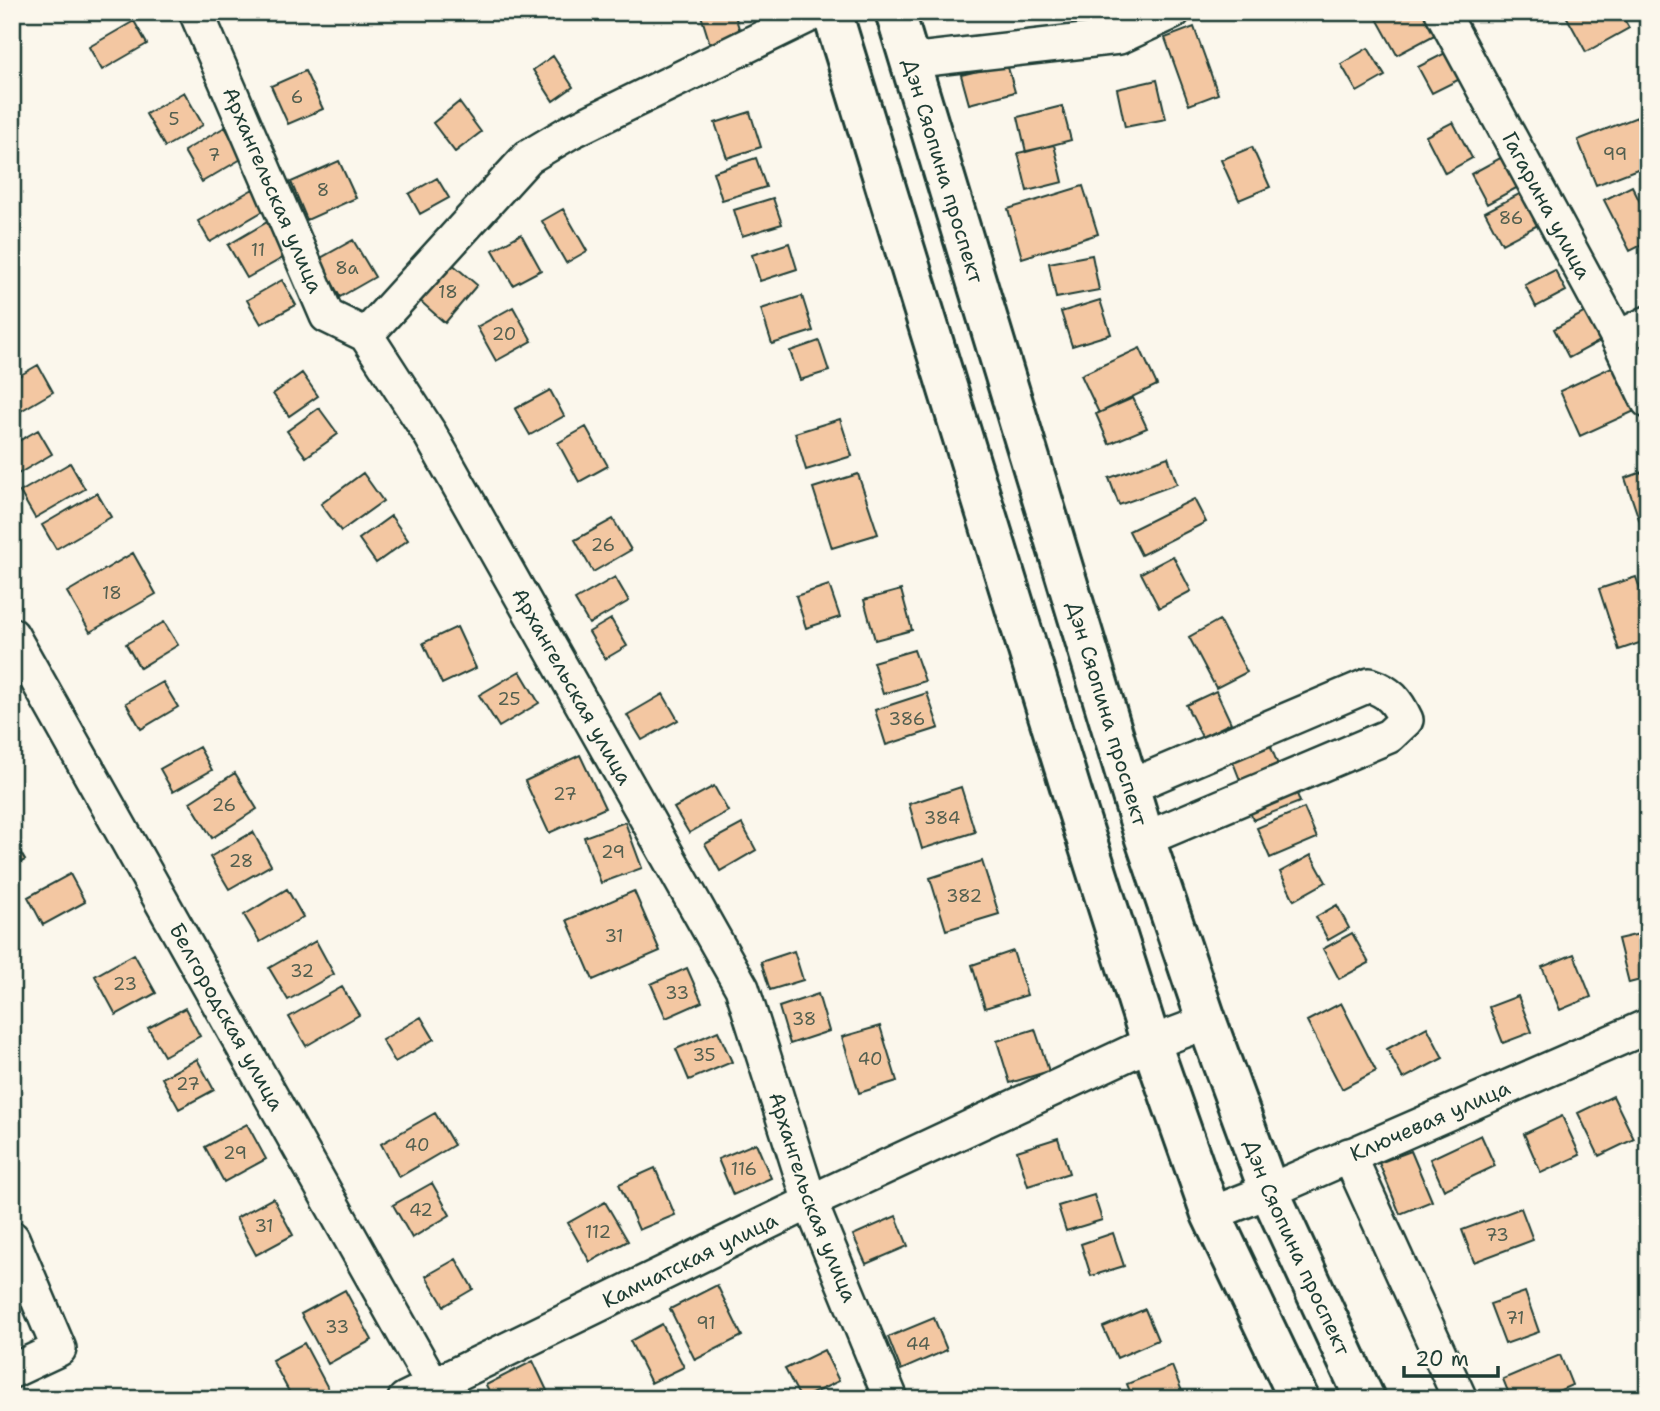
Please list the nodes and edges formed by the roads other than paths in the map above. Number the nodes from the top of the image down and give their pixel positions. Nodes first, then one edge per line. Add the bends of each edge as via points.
1 (196, 12) edge
2 (816, 12) edge
3 (832, 12) edge
4 (895, 12) edge
5 (1173, 12) edge
6 (1442, 12) edge
7 (909, 61) junction
8 (1648, 323) edge
9 (366, 335) junction
10 (1618, 338) junction
11 (1648, 401) edge
12 (12, 635) edge
13 (1129, 787) junction
14 (1145, 839) junction
15 (1207, 1022) junction
16 (1648, 1026) edge
17 (1151, 1042) junction
18 (1349, 1155) junction
19 (1269, 1191) junction
20 (810, 1202) junction
21 (1211, 1214) junction
22 (12, 1238) edge
23 (12, 1371) edge
24 (438, 1392) edge
25 (405, 1399) edge
26 (891, 1399) edge
27 (1299, 1399) edge
28 (1365, 1399) edge
29 (1460, 1399) edge

1 - 9 street, Архангельская улица via 327,316
2 - 9 street via 569,132 528,158
3 - 17 main road
4 - 7 main road, Дэн Сяопина проспект
5 - 7 street via 1119,37
6 - 10 street, Гагарина улица
7 - 13 main road, Дэн Сяопина проспект
8 - 10 street
9 - 20 street, Архангельская улица via 430,434 742,988
10 - 11 street, Гагарина улица
12 - 24 street, Белгородская улица
13 - 14 main road, Дэн Сяопина проспект
13 - 14 street via 1369,685 1384,690 1406,720 1389,736
14 - 15 main road, Дэн Сяопина проспект
15 - 17 street, Камчатская улица
15 - 19 main road, Дэн Сяопина проспект
16 - 18 street, Ключевая улица
17 - 20 street, Камчатская улица
17 - 21 main road
18 - 19 street, Ключевая улица
18 - 29 street
19 - 21 street, Ключевая улица
19 - 28 main road, Дэн Сяопина проспект
20 - 24 street, Камчатская улица
20 - 26 street, Архангельская улица
21 - 27 main road
22 - 23 street via 59,1349
24 - 25 street, Камчатская улица

